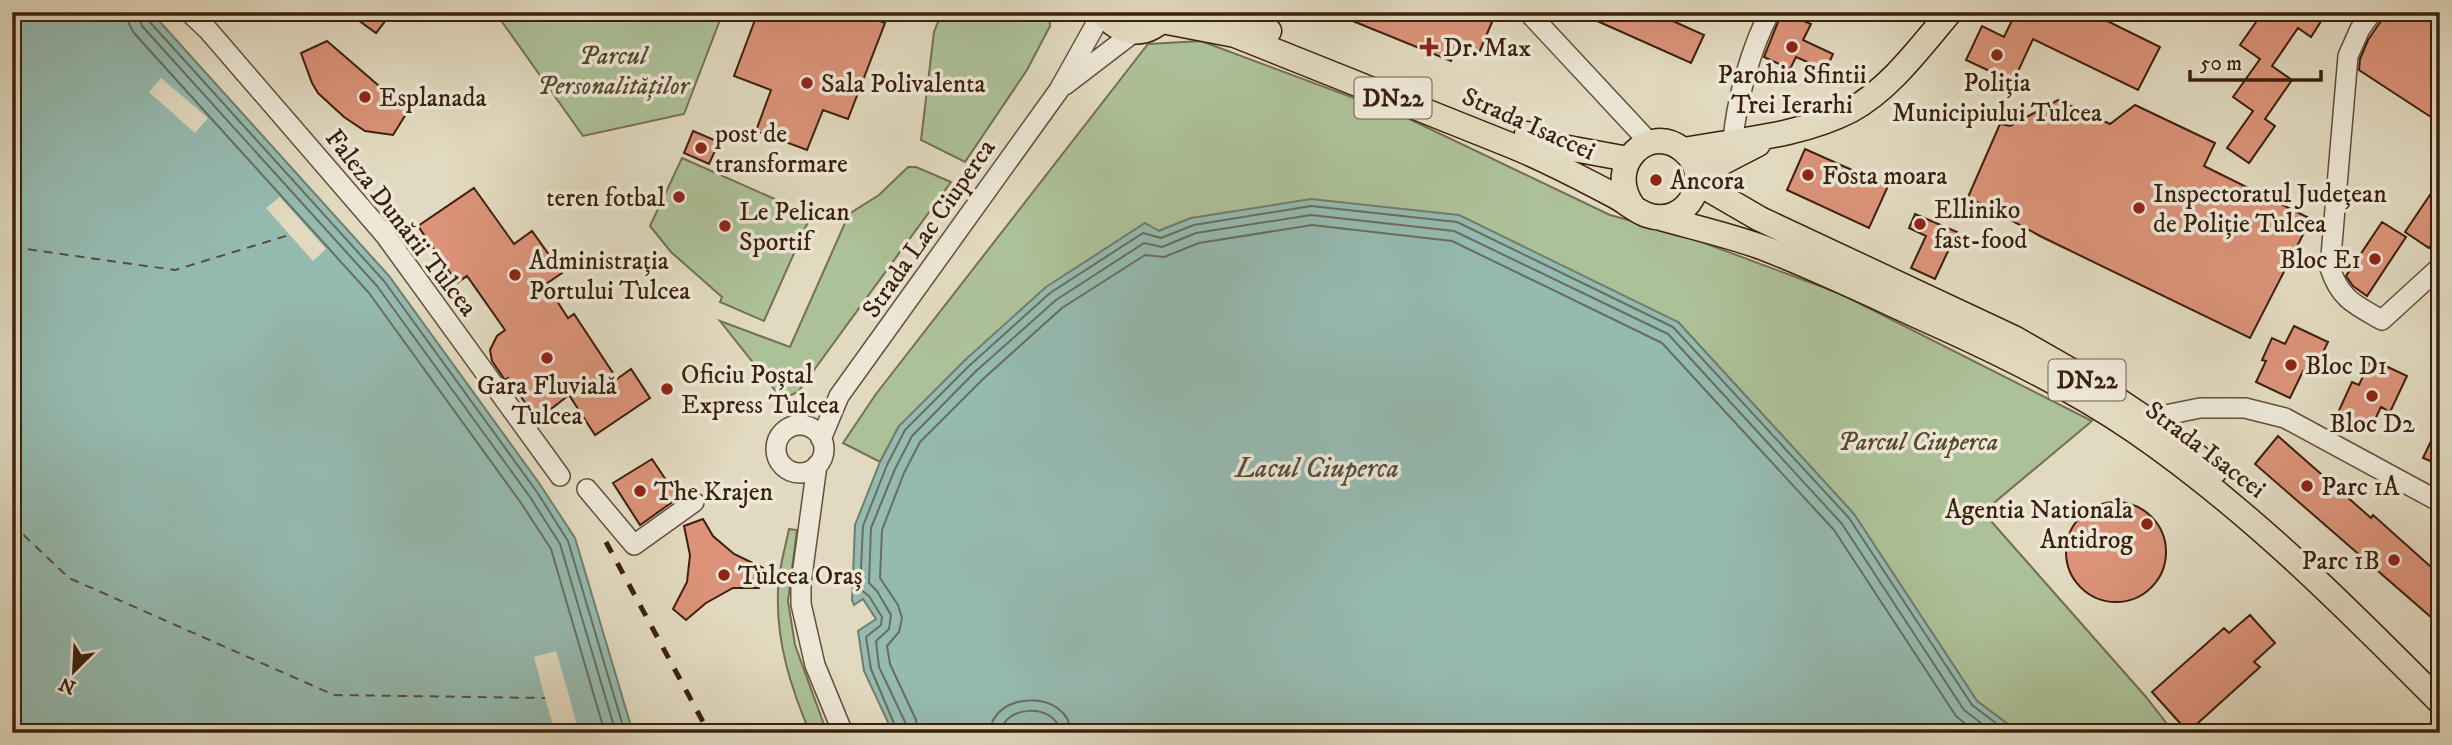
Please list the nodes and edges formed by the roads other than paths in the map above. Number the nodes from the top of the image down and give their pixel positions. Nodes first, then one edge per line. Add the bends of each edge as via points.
1 (189, 12) edge
2 (1225, 12) edge
3 (1528, 12) edge
4 (1770, 12) edge
5 (1950, 12) edge
6 (2372, 12) edge
7 (1102, 13) edge
8 (1165, 17) edge
9 (1133, 33) junction
10 (1059, 90) junction
11 (1778, 134) junction
12 (1733, 141) junction
13 (1650, 143) junction
14 (1684, 150) junction
15 (1628, 159) junction
16 (1698, 179) junction
17 (1632, 205) junction
18 (1657, 218) junction
19 (2440, 267) edge
20 (839, 396) junction
21 (2146, 419) junction
22 (802, 426) junction
23 (821, 439) junction
24 (817, 465) junction
25 (797, 473) junction
26 (560, 476) dead end
27 (587, 489) dead end
28 (694, 502) dead end
29 (2440, 502) edge
30 (811, 512) junction
31 (2440, 678) edge
32 (2440, 702) edge
33 (843, 733) edge

1 - 26 street, Faleza Dunării Tulcea via 384,235
2 - 15 main road, Strada Isaccei / DN22 via 1558,146
3 - 13 street
4 - 12 street via 1760,30 1739,102
5 - 11 main road via 1868,98 1832,118
6 - 19 street via 2348,56 2330,268 2336,288 2382,320
7 - 9 main road via 1110,23
7 - 10 street, Strada Lac Ciuperca
8 - 9 main road, Strada Isaccei via 1154,28
8 - 17 main road, Strada Isaccei / DN22 via 1235,35 1551,161
9 - 10 street, Strada Lac Ciuperca
10 - 20 street, Strada Lac Ciuperca
11 - 12 main road
11 - 16 main road
12 - 14 main road
13 - 14 main road via 1668,143
13 - 15 main road, Strada Isaccei
14 - 16 main road
15 - 17 main road, Strada Isaccei via 1622,177
16 - 18 main road via 1695,194 1680,212
16 - 21 main road, Strada Isaccei / DN22 via 1760,219 2014,338
17 - 18 main road, Strada Isaccei / DN22
18 - 32 main road, Strada Isaccei / DN22 via 1762,247 2004,355 2074,393 2160,449 2260,528
20 - 22 street, Strada Lac Ciuperca
20 - 23 street, Strada Lac Ciuperca
21 - 29 street via 2200,408 2245,408 2285,418
21 - 31 main road, Strada Isaccei / DN22 via 2270,515
22 - 23 street
22 - 25 street via 783,433 776,448 782,464
23 - 24 street via 823,453
24 - 25 street
24 - 30 street
25 - 30 street
27 - 28 street via 634,545
30 - 33 street via 801,604 815,665

